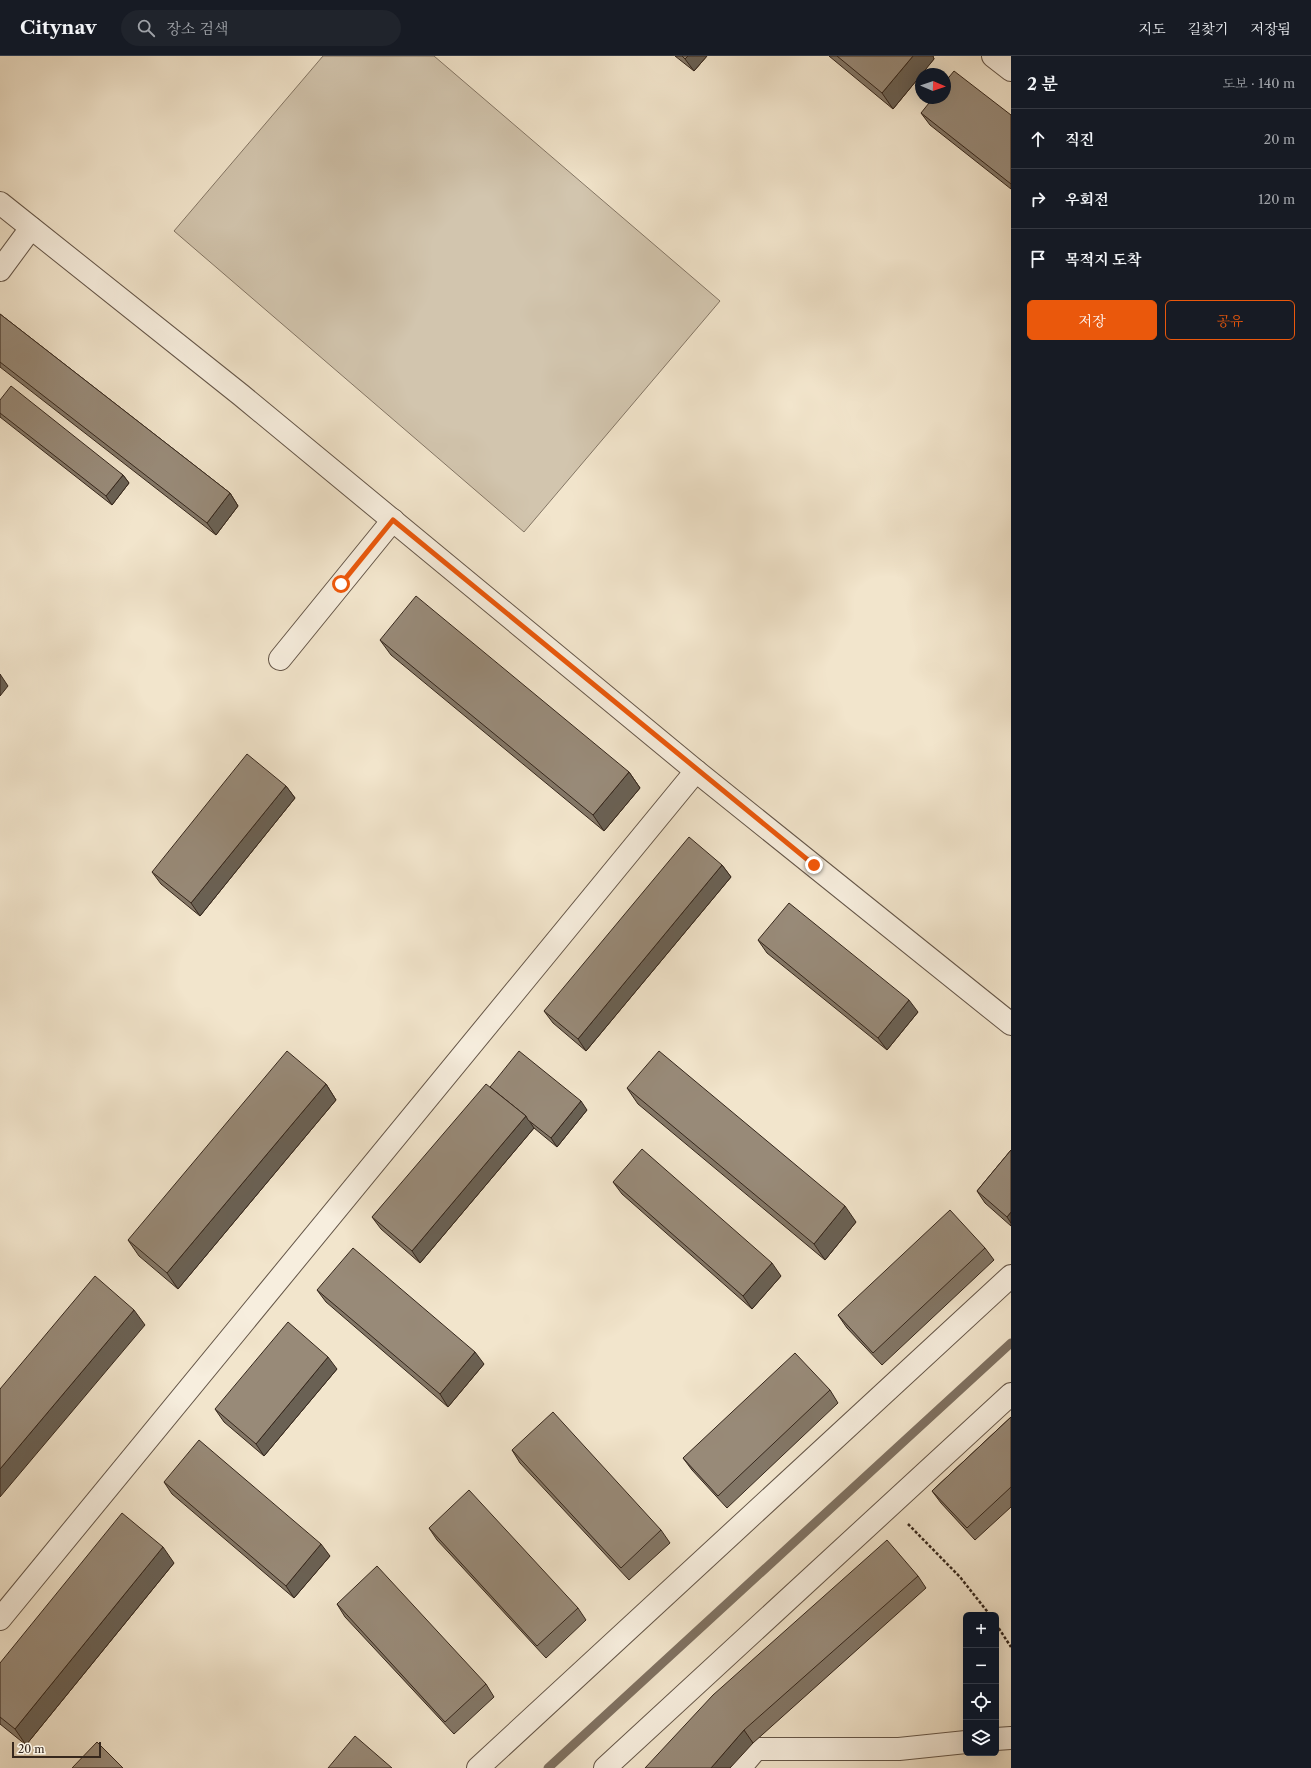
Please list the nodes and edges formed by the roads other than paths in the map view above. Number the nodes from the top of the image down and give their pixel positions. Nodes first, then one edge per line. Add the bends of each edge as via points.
1 (993, 56) edge
2 (1011, 70) edge
3 (0, 203) edge
4 (31, 228) junction
5 (0, 270) edge
6 (393, 520) junction
7 (280, 659) dead end
8 (696, 770) junction
9 (1011, 1024) edge
10 (1011, 1276) edge
11 (1011, 1394) edge
12 (0, 1619) edge
13 (1011, 1738) edge
14 (999, 1739) edge
15 (963, 1743) edge
16 (899, 1758) edge
17 (478, 1768) edge
18 (605, 1768) edge
19 (740, 1768) edge

1 - 2 street
3 - 4 street
4 - 5 street
4 - 6 street
6 - 7 street
6 - 8 street
8 - 9 street
8 - 12 street
10 - 17 street
11 - 18 street
13 - 14 street
15 - 16 street
16 - 19 street via 756,1749

